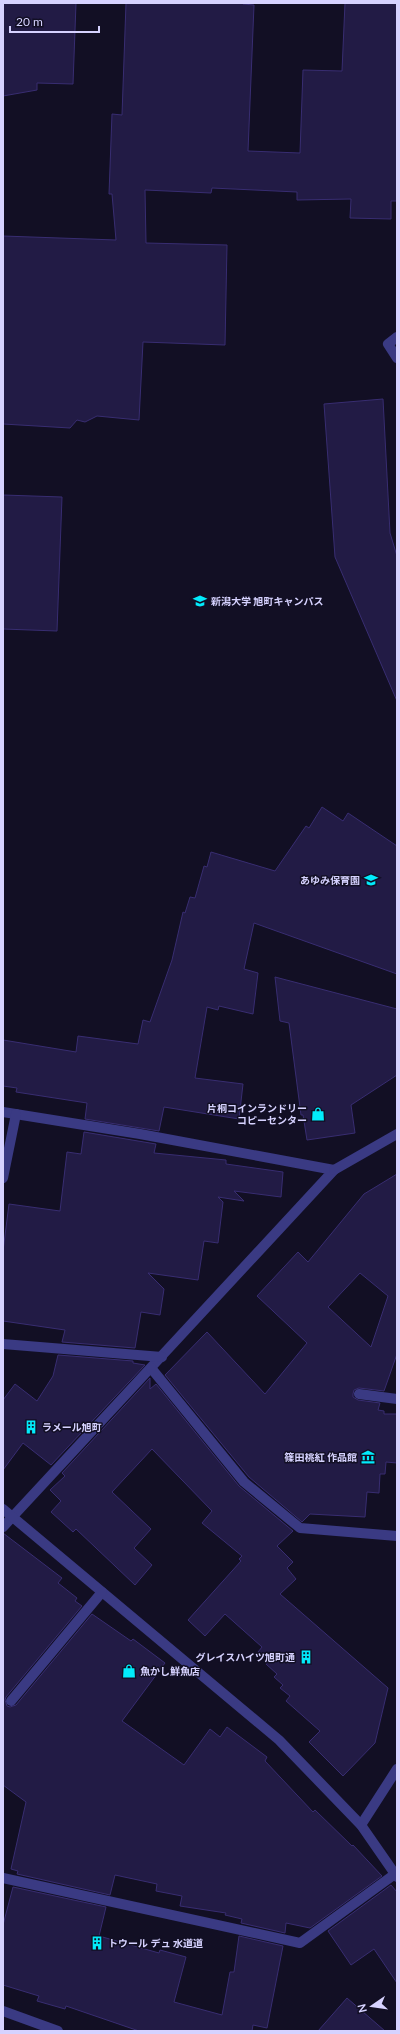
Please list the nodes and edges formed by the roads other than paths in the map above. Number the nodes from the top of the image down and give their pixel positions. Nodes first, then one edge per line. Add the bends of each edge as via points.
1 (397, 337) edge
2 (397, 358) edge
3 (3, 1112) edge
4 (16, 1114) junction
5 (397, 1134) edge
6 (334, 1170) junction
7 (3, 1178) edge
8 (3, 1344) edge
9 (162, 1357) junction
10 (151, 1368) junction
11 (359, 1394) dead end
12 (397, 1400) edge
13 (3, 1509) edge
14 (13, 1516) junction
15 (3, 1527) edge
16 (397, 1536) edge
17 (102, 1592) junction
18 (11, 1701) dead end
19 (397, 1769) edge
20 (361, 1825) junction
21 (396, 1876) edge
22 (3, 1878) edge
23 (3, 2011) edge
24 (58, 2031) edge

1 - 2 street via 388,344
3 - 4 street
4 - 6 street
4 - 7 street
5 - 6 street
6 - 9 street
8 - 9 street
9 - 10 street
10 - 14 street
10 - 16 street via 244,1482 300,1528
11 - 12 street
13 - 14 street
14 - 15 street
14 - 17 street
17 - 18 street
17 - 20 street via 279,1740
19 - 20 street
20 - 21 street
21 - 22 street via 300,1944
23 - 24 street

